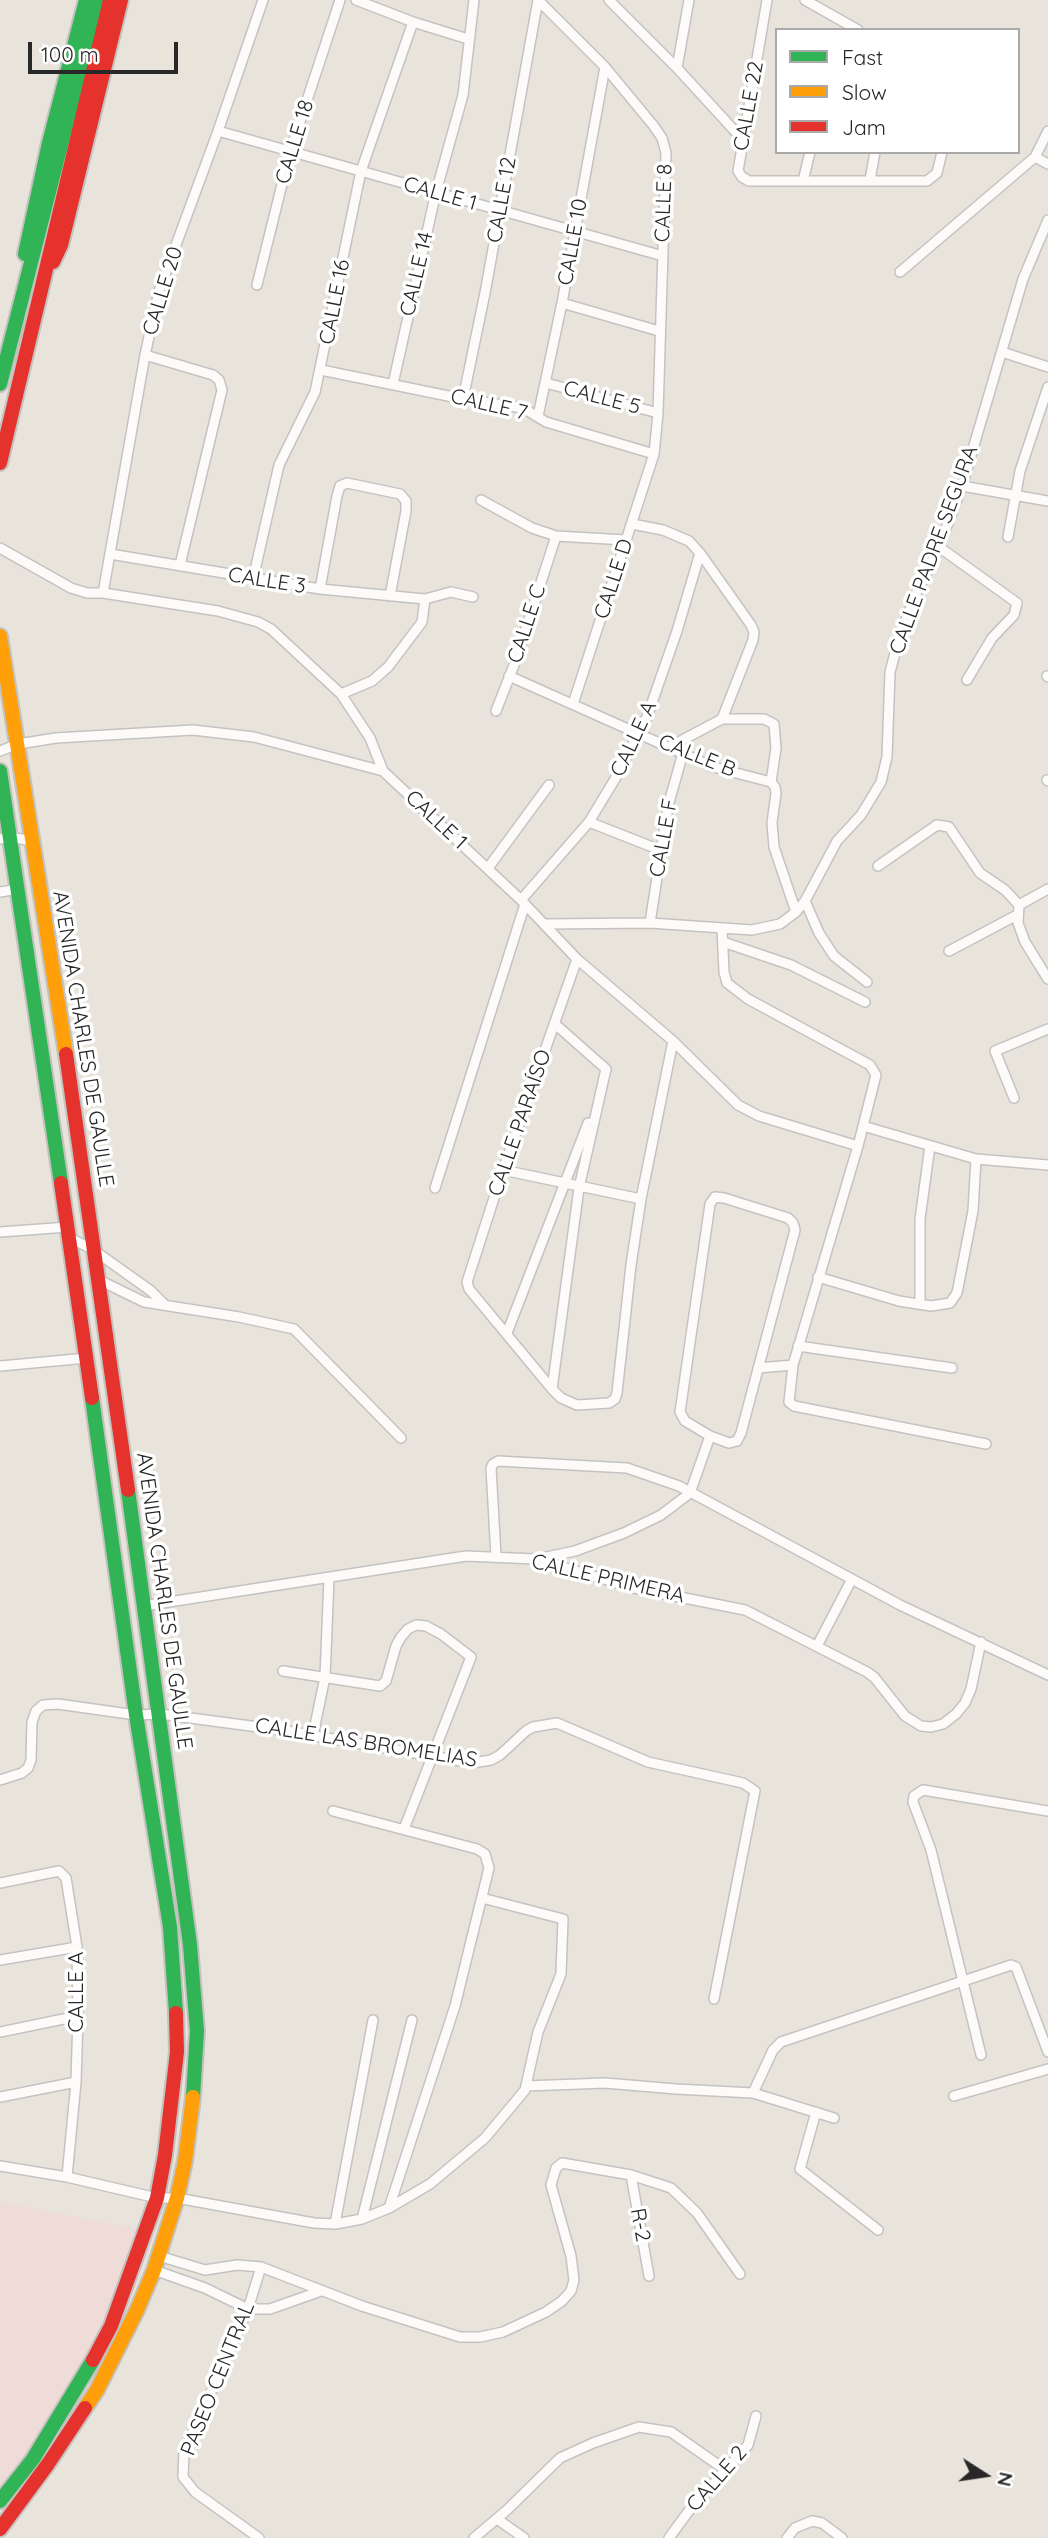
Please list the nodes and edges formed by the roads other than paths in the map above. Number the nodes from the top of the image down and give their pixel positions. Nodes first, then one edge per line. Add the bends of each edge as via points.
1 (86, 0) edge
2 (98, 0) edge
3 (110, 0) edge
4 (121, 0) edge
5 (263, 0) edge
6 (340, 0) edge
7 (356, 0) edge
8 (474, 0) edge
9 (538, 0) edge
10 (609, 0) edge
11 (689, 0) edge
12 (767, 0) edge
13 (805, 0) edge
14 (838, 19) junction
15 (413, 22) junction
16 (836, 28) edge
17 (854, 28) edge
18 (468, 39) junction
19 (605, 67) junction
20 (677, 68) junction
21 (218, 131) junction
22 (1048, 131) edge
23 (743, 140) junction
24 (290, 152) junction
25 (810, 154) edge
26 (875, 154) edge
27 (942, 154) edge
28 (1035, 157) junction
29 (1048, 164) edge
30 (361, 172) junction
31 (870, 180) junction
32 (803, 181) junction
33 (436, 192) junction
34 (500, 210) junction
35 (1048, 220) edge
36 (575, 232) junction
37 (663, 256) junction
38 (900, 272) dead end
39 (257, 285) dead end
40 (33, 287) junction
41 (562, 303) junction
42 (659, 331) junction
43 (1002, 352) junction
44 (145, 355) junction
45 (1048, 367) edge
46 (321, 370) junction
47 (546, 383) junction
48 (0, 384) edge
49 (393, 384) junction
50 (1048, 387) edge
51 (463, 399) junction
52 (658, 413) junction
53 (538, 416) junction
54 (654, 454) junction
55 (0, 463) edge
56 (962, 486) junction
57 (1015, 495) junction
58 (481, 500) dead end
59 (1048, 501) edge
60 (632, 524) junction
61 (556, 536) junction
62 (1008, 537) dead end
63 (626, 540) junction
64 (939, 547) junction
65 (0, 548) edge
66 (701, 553) junction
67 (110, 554) junction
68 (180, 565) junction
69 (253, 579) junction
70 (320, 589) junction
71 (103, 593) junction
72 (390, 596) junction
73 (472, 597) dead end
74 (425, 599) junction
75 (0, 636) edge
76 (509, 676) junction
77 (967, 680) dead end
78 (341, 694) junction
79 (573, 704) junction
80 (496, 710) dead end
81 (722, 719) junction
82 (639, 732) junction
83 (18, 744) junction
84 (671, 746) junction
85 (0, 751) edge
86 (683, 753) junction
87 (0, 771) edge
88 (383, 771) junction
89 (771, 782) junction
90 (549, 785) dead end
91 (589, 822) junction
92 (5, 838) edge
93 (32, 841) junction
94 (660, 850) junction
95 (878, 866) dead end
96 (488, 868) junction
97 (18, 889) junction
98 (1048, 889) edge
99 (0, 892) edge
100 (805, 901) junction
101 (523, 902) junction
102 (1018, 910) junction
103 (796, 912) junction
104 (650, 923) junction
105 (544, 924) junction
106 (723, 928) junction
107 (723, 942) junction
108 (948, 951) dead end
109 (577, 959) junction
110 (1048, 979) edge
111 (867, 982) dead end
112 (865, 1002) dead end
113 (555, 1024) junction
114 (1048, 1029) edge
115 (673, 1041) junction
116 (1014, 1098) dead end
117 (597, 1102) junction
118 (863, 1126) junction
119 (858, 1146) junction
120 (930, 1146) junction
121 (976, 1159) junction
122 (1048, 1166) edge
123 (503, 1170) junction
124 (563, 1184) junction
125 (435, 1188) dead end
126 (579, 1188) junction
127 (641, 1199) junction
128 (0, 1232) edge
129 (69, 1232) junction
130 (92, 1249) junction
131 (818, 1277) junction
132 (97, 1279) junction
133 (164, 1304) junction
134 (920, 1304) junction
135 (507, 1333) junction
136 (798, 1346) junction
137 (88, 1358) junction
138 (793, 1365) junction
139 (0, 1366) edge
140 (758, 1368) junction
141 (952, 1368) dead end
142 (552, 1389) junction
143 (710, 1436) junction
144 (401, 1438) dead end
145 (986, 1444) dead end
146 (690, 1493) junction
147 (496, 1556) junction
148 (535, 1559) junction
149 (330, 1578) junction
150 (852, 1579) junction
151 (143, 1606) junction
152 (981, 1642) junction
153 (817, 1646) junction
154 (283, 1671) dead end
155 (1048, 1675) edge
156 (326, 1677) junction
157 (160, 1714) junction
158 (136, 1715) junction
159 (313, 1735) junction
160 (431, 1757) junction
161 (0, 1780) edge
162 (332, 1811) dead end
163 (1048, 1811) edge
164 (404, 1829) junction
165 (0, 1883) edge
166 (482, 1898) junction
167 (77, 1947) junction
168 (0, 1960) edge
169 (963, 1981) junction
170 (714, 1999) dead end
171 (78, 2016) junction
172 (373, 2020) dead end
173 (412, 2020) dead end
174 (0, 2032) edge
175 (1048, 2052) edge
176 (981, 2055) dead end
177 (1048, 2068) edge
178 (76, 2082) junction
179 (526, 2086) junction
180 (753, 2093) junction
181 (954, 2096) dead end
182 (0, 2097) edge
183 (816, 2112) junction
184 (834, 2118) dead end
185 (0, 2166) edge
186 (631, 2175) junction
187 (66, 2177) junction
188 (157, 2198) junction
189 (177, 2198) junction
190 (389, 2208) junction
191 (362, 2219) junction
192 (335, 2224) junction
193 (878, 2230) dead end
194 (157, 2263) junction
195 (261, 2267) junction
196 (740, 2274) dead end
197 (649, 2276) dead end
198 (321, 2291) junction
199 (248, 2309) junction
200 (756, 2416) dead end
201 (727, 2471) junction
202 (0, 2501) edge
203 (497, 2519) junction
204 (0, 2529) edge
205 (259, 2538) edge
206 (474, 2538) edge
207 (524, 2538) edge
208 (669, 2538) edge
209 (787, 2538) edge
210 (842, 2538) edge

1 - 40 main road via 22,270
2 - 40 main road
3 - 40 main road
4 - 40 main road via 61,245
5 - 21 street, CALLE 20
6 - 24 street, CALLE 18
7 - 15 street
8 - 18 street, CALLE 14
9 - 19 street, CALLE 8
9 - 34 street, CALLE 12
10 - 20 street
11 - 20 street
12 - 23 street, CALLE 22
13 - 14 street
14 - 16 street
14 - 17 street
15 - 18 street
15 - 30 street, CALLE 16
18 - 33 street, CALLE 14 via 463,94
19 - 36 street, CALLE 10
19 - 37 street, CALLE 8 via 662,138 666,153
20 - 23 street
21 - 24 street, CALLE 1
21 - 44 street, CALLE 20 via 159,290
22 - 28 street
23 - 32 street, CALLE 22 via 738,171 749,181
24 - 30 street, CALLE 1
24 - 39 street, CALLE 18
25 - 32 street
26 - 31 street
27 - 31 street via 937,173 928,181
28 - 29 street
28 - 38 street
30 - 33 street, CALLE 1
30 - 46 street, CALLE 16
31 - 32 street
33 - 34 street, CALLE 1
33 - 49 street, CALLE 14
34 - 36 street, CALLE 1
34 - 51 street, CALLE 12
35 - 43 street, CALLE PADRE SEGURA via 1023,279
36 - 37 street, CALLE 1
36 - 41 street, CALLE 10
37 - 42 street, CALLE 8
40 - 48 main road
40 - 55 main road
41 - 42 street
41 - 47 street, CALLE 10
42 - 52 street, CALLE 8
43 - 45 street
43 - 56 street, CALLE PADRE SEGURA
44 - 67 street, CALLE 20
44 - 68 street via 213,375 222,390
46 - 49 street, CALLE 7
46 - 69 street, CALLE 16 via 279,465
47 - 52 street, CALLE 5
47 - 53 street, CALLE 10
49 - 51 street, CALLE 7
50 - 57 street
51 - 53 street, CALLE 7 via 523,408
52 - 54 street, CALLE 8
53 - 54 street, CALLE 7
54 - 60 street, CALLE D
56 - 57 street
56 - 64 street, CALLE PADRE SEGURA
57 - 59 street
57 - 62 street
58 - 61 street
60 - 63 street, CALLE D
60 - 66 street via 663,530 689,541
61 - 63 street
61 - 76 street, CALLE C
63 - 79 street, CALLE D
64 - 77 street via 1017,603 1014,615 992,638
64 - 100 street, CALLE PADRE SEGURA via 916,594 890,671 887,757 881,782 861,815 837,841
65 - 71 street, CALLE 1 via 71,588
66 - 81 street via 754,632
66 - 82 street, CALLE A
67 - 68 street, CALLE 3
67 - 71 street, CALLE 20
68 - 69 street, CALLE 3
69 - 70 street, CALLE 3
70 - 72 street, CALLE 3
70 - 72 street via 337,496 340,486 347,483 400,494 406,501
71 - 78 street, CALLE 1 via 258,622
72 - 74 street, CALLE 3
73 - 74 street, CALLE 3 via 451,592
74 - 78 street via 422,622 388,667 372,681
75 - 83 main road, AVENIDA CHARLES DE GAULLE
76 - 79 street, CALLE B
76 - 80 street, CALLE C
78 - 88 street, CALLE 1 via 370,738
79 - 82 street, CALLE B
81 - 84 street
81 - 89 street via 764,719 774,724 777,734
82 - 84 street, CALLE B
82 - 91 street, CALLE A
83 - 85 street
83 - 88 street via 193,730 254,737
83 - 93 main road, AVENIDA CHARLES DE GAULLE
84 - 86 street, CALLE B
86 - 89 street, CALLE B via 713,767
86 - 94 street, CALLE F
87 - 92 main road, AVENIDA CHARLES DE GAULLE
88 - 96 street, CALLE 1
89 - 103 street via 776,793 774,847
90 - 96 street
91 - 94 street
91 - 101 street, CALLE A
92 - 93 street
92 - 97 main road, AVENIDA CHARLES DE GAULLE
93 - 130 main road, AVENIDA CHARLES DE GAULLE
94 - 104 street, CALLE F
95 - 102 street via 943,824 980,873 1004,890
96 - 101 street, CALLE 1
97 - 99 street
97 - 129 main road, AVENIDA CHARLES DE GAULLE
98 - 102 street
100 - 103 street, CALLE PADRE SEGURA
100 - 111 street via 834,956
101 - 105 street, CALLE 1
101 - 125 street
102 - 108 street
102 - 110 street via 1025,942
103 - 106 street, CALLE PADRE SEGURA via 779,924 752,930
104 - 105 street, CALLE PADRE SEGURA
104 - 106 street, CALLE PADRE SEGURA
105 - 109 street, CALLE 1
106 - 107 street
107 - 112 street via 791,965
107 - 118 street via 724,972 735,990 874,1069 873,1094
109 - 113 street, CALLE PARAÍSO
109 - 115 street, CALLE 1
113 - 117 street via 606,1069
113 - 123 street, CALLE PARAÍSO
114 - 116 street via 995,1051
115 - 119 street, CALLE 1 via 746,1111
115 - 127 street
117 - 124 street
117 - 126 street
118 - 119 street
118 - 120 street
119 - 131 street
120 - 121 street
120 - 134 street via 920,1219
121 - 122 street
121 - 134 street via 973,1211 957,1293 941,1306
123 - 124 street
123 - 135 street, CALLE PARAÍSO via 469,1275 469,1289
124 - 126 street
124 - 135 street
126 - 127 street
126 - 142 street
127 - 142 street via 615,1399 577,1405
128 - 129 street
129 - 130 street
129 - 137 main road, AVENIDA CHARLES DE GAULLE
130 - 132 main road, AVENIDA CHARLES DE GAULLE
130 - 133 street
131 - 134 street
131 - 136 street
132 - 133 street via 144,1302
132 - 151 main road, AVENIDA CHARLES DE GAULLE
133 - 144 street via 294,1329
135 - 142 street
136 - 138 street
136 - 141 street
137 - 139 street
137 - 158 main road, AVENIDA CHARLES DE GAULLE
138 - 140 street
138 - 145 street via 789,1402 794,1406
140 - 143 street via 737,1441
140 - 143 street via 795,1230 788,1218 715,1197 710,1204 680,1412 685,1421
143 - 146 street
146 - 147 street via 627,1468 498,1461 491,1468
146 - 148 street via 661,1515 624,1533 575,1551
146 - 150 street
147 - 148 street, CALLE PRIMERA
147 - 149 street, CALLE PRIMERA via 466,1556
148 - 153 street, CALLE PRIMERA via 634,1588 745,1610
149 - 151 street, CALLE PRIMERA
149 - 156 street
150 - 152 street
150 - 153 street
151 - 157 main road, AVENIDA CHARLES DE GAULLE
152 - 153 street, CALLE PRIMERA via 965,1703 949,1719 931,1727 905,1716 871,1674
152 - 155 street
154 - 156 street
156 - 159 street
156 - 160 street via 380,1686 396,1646 416,1625 455,1643 471,1657
157 - 158 street, CALLE LAS BROMELIAS
157 - 159 street, CALLE LAS BROMELIAS
157 - 189 main road, AVENIDA CHARLES DE GAULLE via 197,2031 188,2136
158 - 161 street, CALLE LAS BROMELIAS via 43,1705 32,1722 28,1768
158 - 188 main road, AVENIDA CHARLES DE GAULLE via 176,1987 177,2052
159 - 160 street, CALLE LAS BROMELIAS
160 - 164 street
160 - 170 street, CALLE LAS BROMELIAS via 472,1763 491,1760 526,1731 557,1723 648,1762 743,1783 755,1791
162 - 164 street
163 - 169 street via 923,1790 914,1796
164 - 166 street via 485,1854 489,1868
165 - 167 street, CALLE A via 64,1873
166 - 179 street via 564,1921 561,1974 538,2032
166 - 190 street via 455,2006
167 - 168 street
167 - 171 street, CALLE A
169 - 175 street via 1016,1967
169 - 176 street
169 - 180 street via 781,2042
171 - 174 street
171 - 178 street, CALLE A
172 - 192 street
173 - 191 street
177 - 181 street
178 - 182 street
178 - 187 street, CALLE A
179 - 180 street via 605,2083
179 - 190 street via 485,2138 430,2184
180 - 183 street
183 - 184 street
183 - 193 street via 800,2169
185 - 187 street
186 - 196 street via 671,2188 684,2198
186 - 197 street, R-2
186 - 198 street via 562,2163 556,2168 551,2185 574,2280 562,2301 503,2332 460,2337
187 - 188 street
188 - 189 street
188 - 202 main road, AVENIDA CHARLES DE GAULLE via 111,2326 60,2418
189 - 192 street
189 - 194 main road, AVENIDA CHARLES DE GAULLE
190 - 191 street
191 - 192 street
194 - 195 street via 205,2270
194 - 199 street
194 - 204 main road, AVENIDA CHARLES DE GAULLE via 97,2390
195 - 198 street
195 - 199 street, PASEO CENTRAL
198 - 199 street via 270,2309
199 - 205 street, PASEO CENTRAL via 184,2452 183,2477 195,2492
200 - 201 street, CALLE 2 via 748,2445
201 - 203 street via 671,2431 639,2427 561,2458
201 - 208 street, CALLE 2
203 - 206 street
203 - 207 street
209 - 210 street via 795,2528 812,2521

